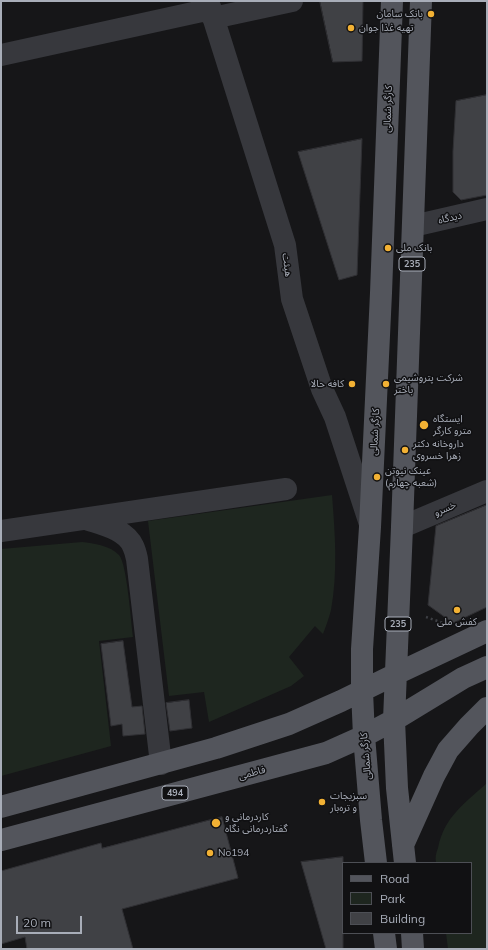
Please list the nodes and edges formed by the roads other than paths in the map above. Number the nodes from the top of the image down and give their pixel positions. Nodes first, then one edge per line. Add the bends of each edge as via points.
1 (292, 1) edge
2 (392, 1) edge
3 (421, 1) edge
4 (219, 8) edge
5 (1, 55) edge
6 (487, 209) edge
7 (413, 226) junction
8 (381, 293) junction
9 (410, 294) junction
10 (286, 489) dead end
11 (487, 491) edge
12 (86, 519) junction
13 (370, 527) junction
14 (402, 527) junction
15 (4, 529) edge
16 (487, 631) edge
17 (487, 667) edge
18 (396, 674) junction
19 (362, 691) junction
20 (487, 708) edge
21 (394, 720) junction
22 (364, 736) junction
23 (161, 764) junction
24 (1, 807) edge
25 (1, 840) edge
26 (404, 854) edge
27 (376, 862) edge
28 (384, 934) edge
29 (412, 934) edge
30 (386, 949) edge
31 (413, 949) edge

1 - 4 street
2 - 8 main road, کارگر شمالی
3 - 7 main road, 235
4 - 5 street
4 - 13 street, هیئت via 285,245 292,299 322,389 335,417
6 - 7 street, دیدگاه
7 - 9 main road, 235
8 - 9 main road
8 - 13 main road, کارگر شمالی
9 - 14 main road, 235
10 - 12 street
11 - 14 street, خسرو
12 - 15 street
12 - 23 street via 117,530 133,545 137,558
13 - 19 main road, کارگر شمالی via 362,649
14 - 18 main road, 235
16 - 18 main road
17 - 21 main road, فاطمی / 494 via 463,678
18 - 19 main road
18 - 21 main road, 235
19 - 22 main road, کارگر شمالی
19 - 23 main road via 289,724
20 - 26 main road via 446,755 434,776
21 - 22 main road, فاطمی / 494
21 - 26 main road, 235 via 397,788
22 - 25 main road, فاطمی / 494 via 326,753
22 - 27 main road, کارگر شمالی
23 - 24 main road
28 - 30 main road
29 - 31 main road

